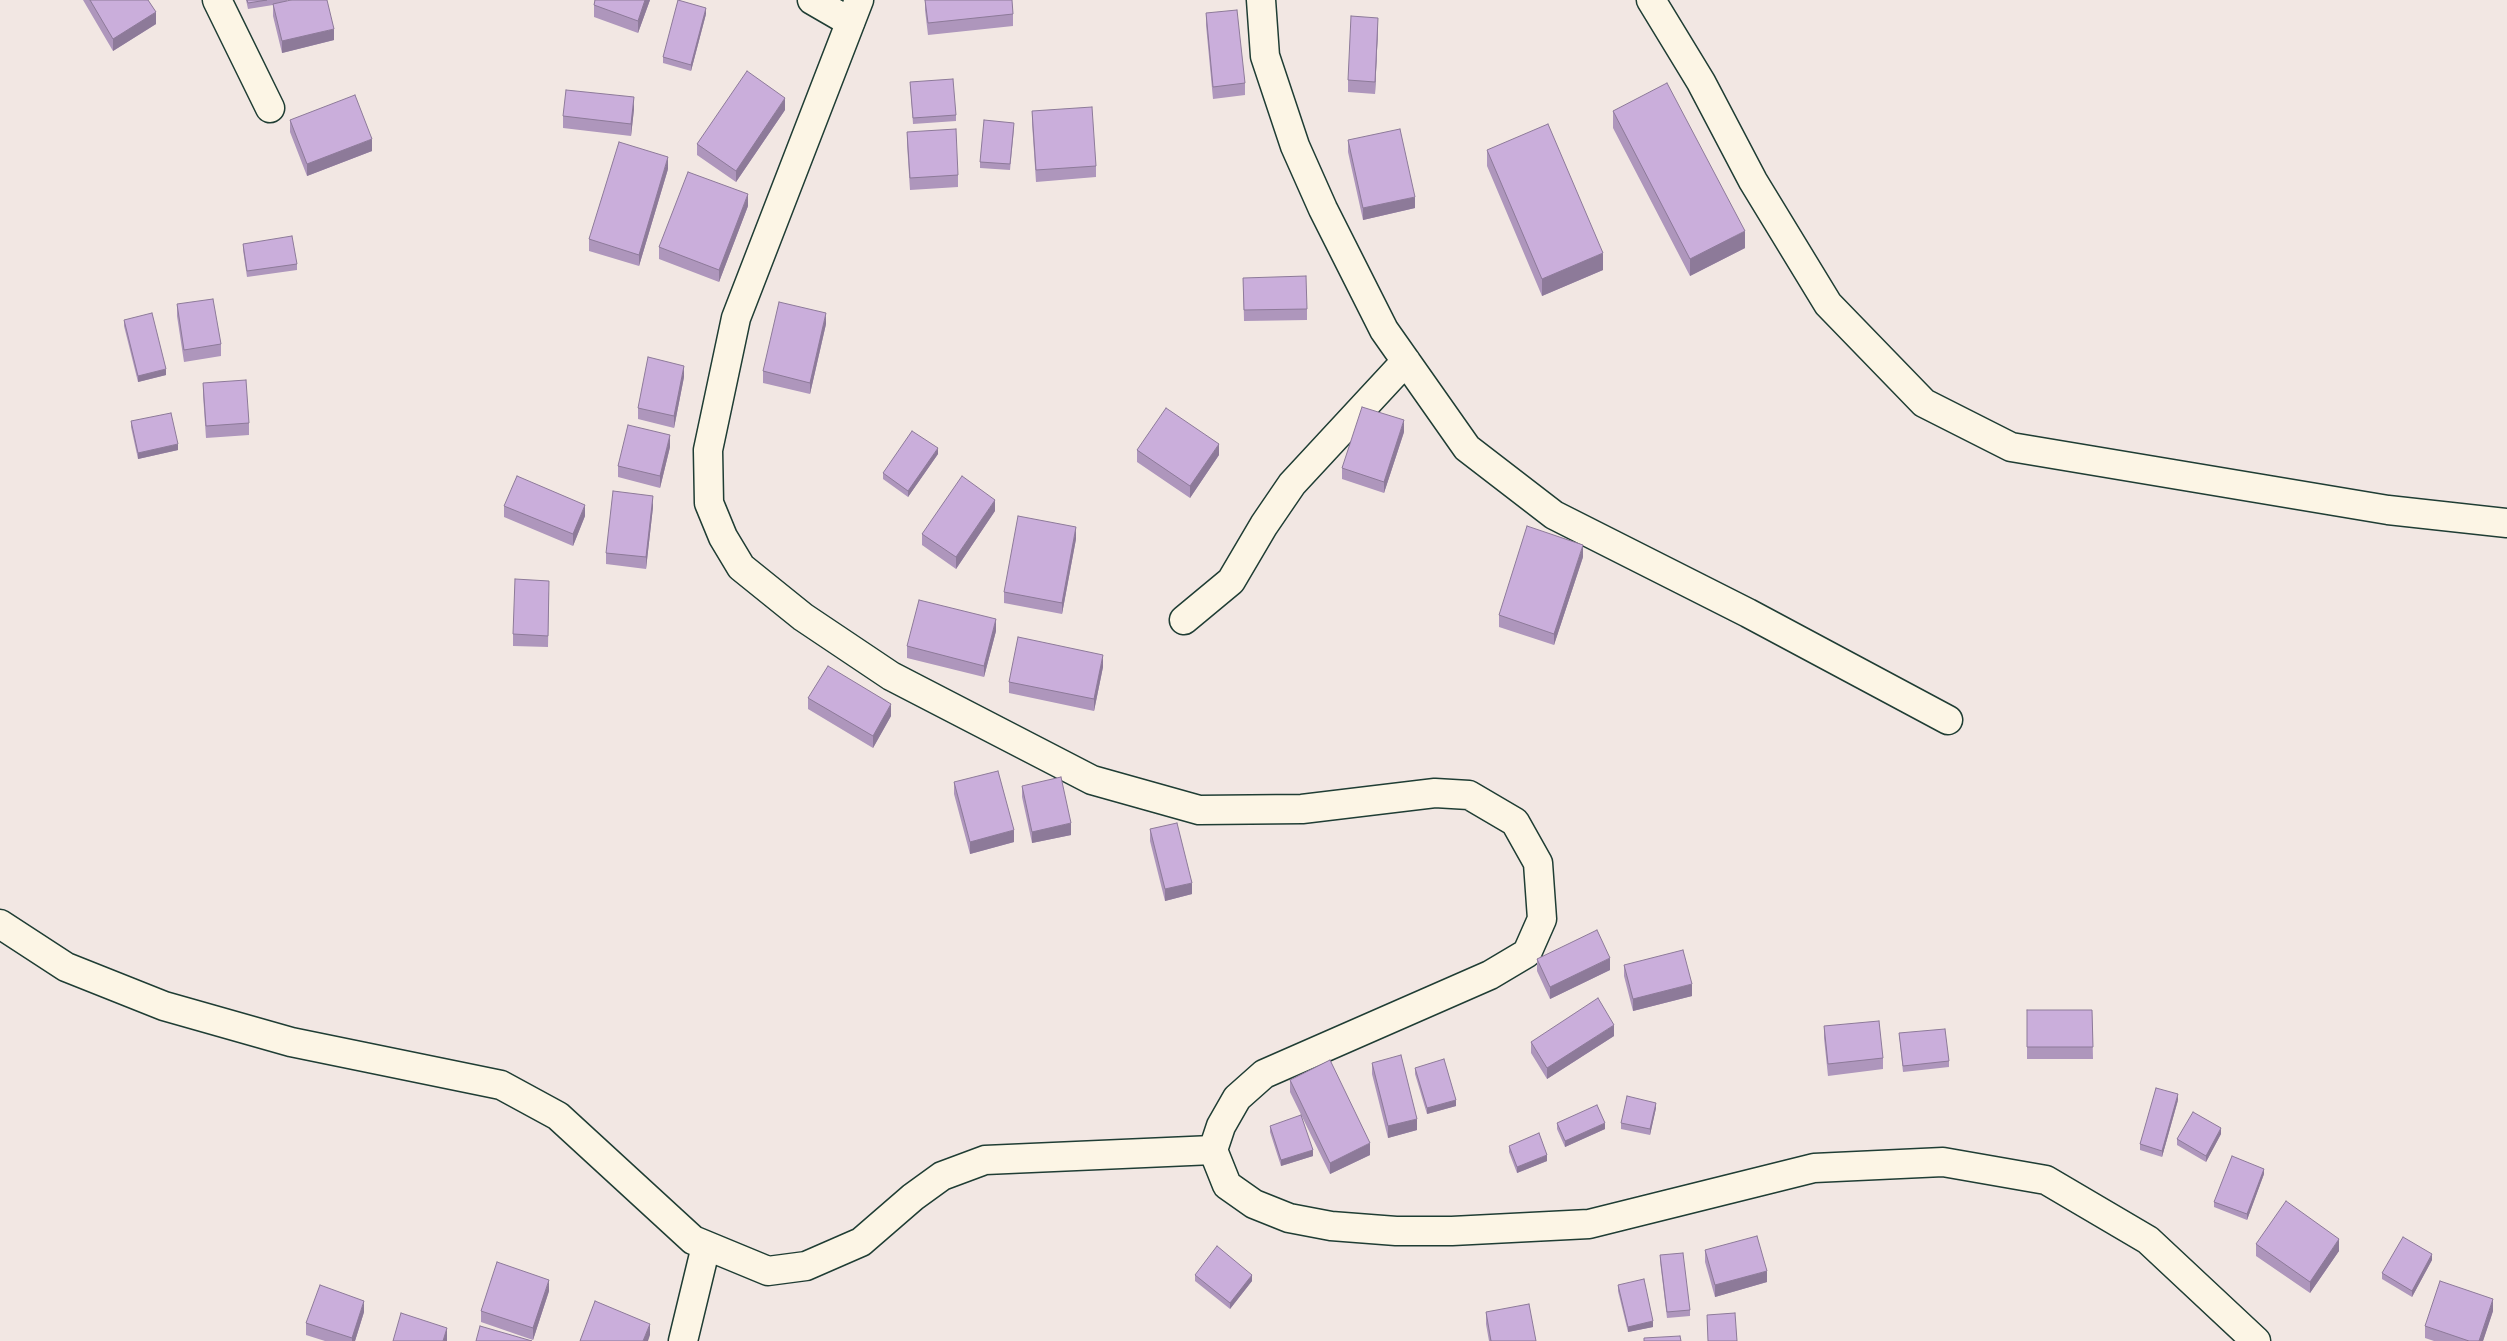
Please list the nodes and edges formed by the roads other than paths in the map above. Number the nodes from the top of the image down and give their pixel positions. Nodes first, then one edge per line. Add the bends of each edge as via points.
1 (217, 0) edge
2 (812, 0) edge
3 (1261, 0) edge
4 (1651, 0) edge
5 (855, 11) edge
6 (270, 108) dead end
7 (1406, 362) junction
8 (2507, 522) edge
9 (1184, 620) dead end
10 (1948, 720) dead end
11 (0, 924) edge
12 (1213, 1150) junction
13 (706, 1246) junction
14 (683, 1341) edge
15 (2256, 1341) edge

1 - 6 street
2 - 5 street
3 - 7 street via 1265,56 1294,146 1384,330
4 - 8 street via 1701,82 1753,181 1828,304 1924,403 2011,447 2388,510
5 - 12 street via 736,318 708,450 709,503 741,567 803,618 891,676 1092,780 1199,810 1302,809 1435,792 1470,795 1515,822 1538,863 1542,919 1527,953 1490,975 1264,1074 1238,1098 1221,1126
7 - 9 street via 1292,484 1230,582
7 - 10 street via 1467,448 1554,515 1748,613
11 - 13 street via 66,967 164,1006 291,1042 501,1085 558,1116 693,1240
12 - 13 street via 985,1160 942,1176 861,1242 806,1266 768,1271
12 - 15 street via 1227,1185 1254,1204 1289,1218 1331,1226 1396,1231 1589,1224 1814,1168 1943,1162 2046,1180 2148,1240
13 - 14 street

